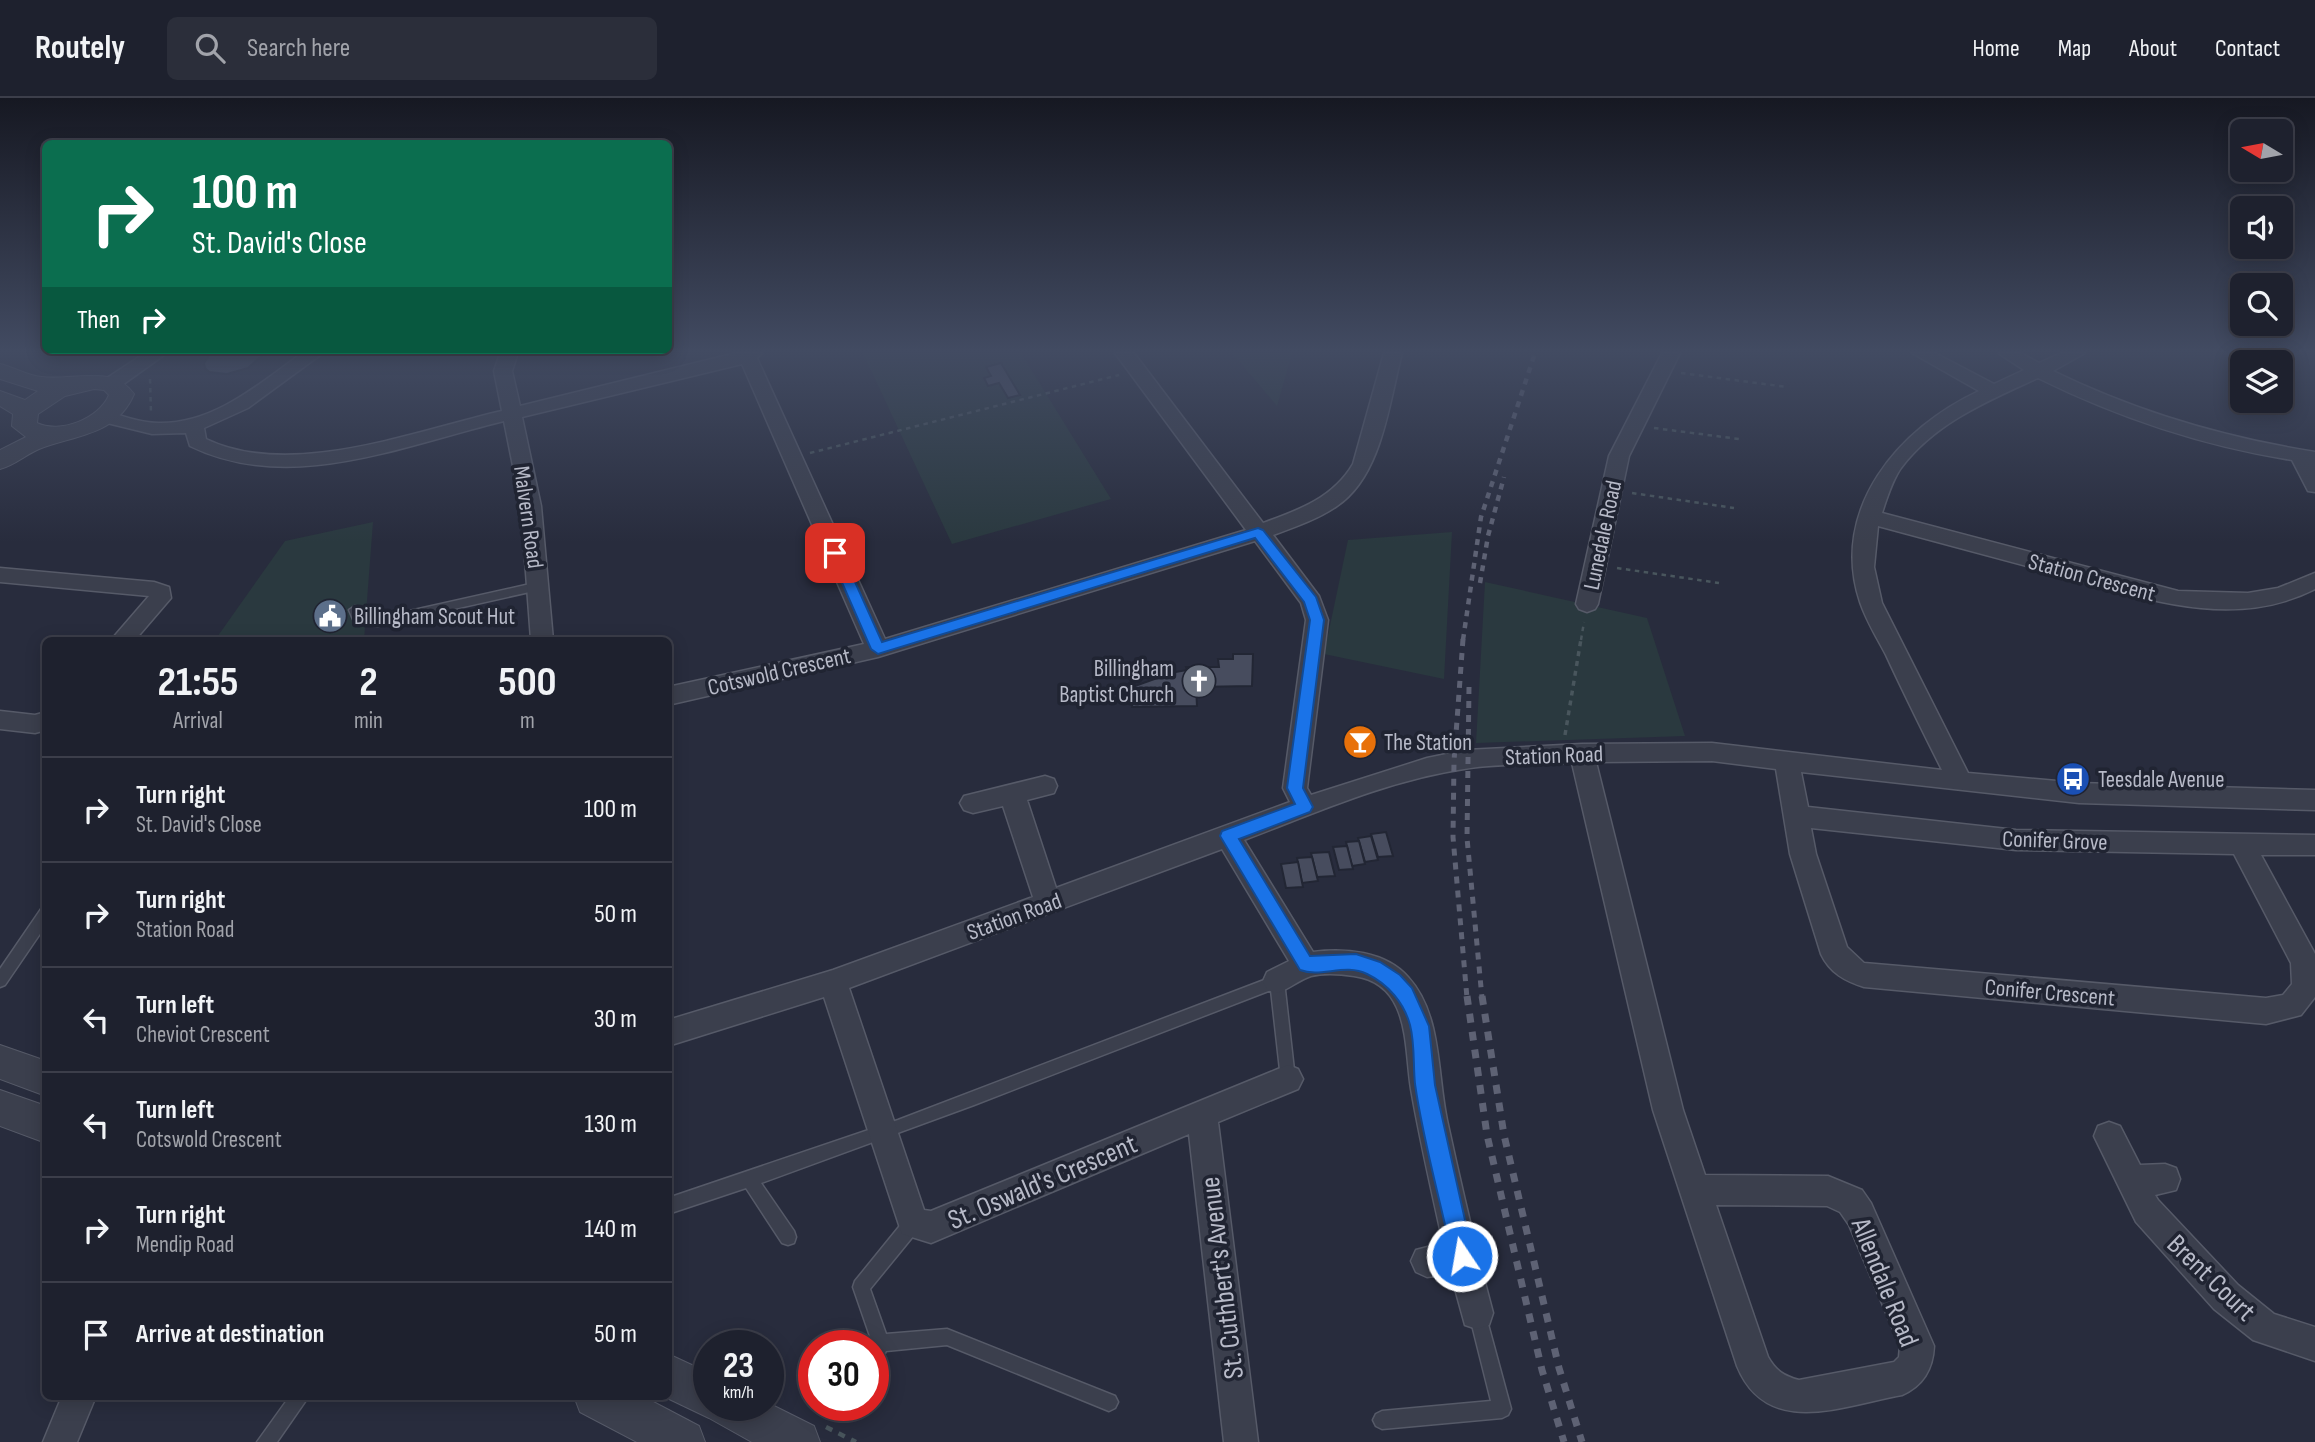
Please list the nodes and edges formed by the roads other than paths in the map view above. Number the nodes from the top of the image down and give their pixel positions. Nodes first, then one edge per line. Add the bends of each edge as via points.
1 (23, 416) edge
2 (28, 416) edge
3 (218, 416) edge
4 (504, 416) edge
5 (512, 416) edge
6 (776, 416) edge
7 (1172, 416) edge
8 (1376, 416) edge
9 (1641, 416) edge
10 (1948, 416) edge
11 (2137, 416) edge
12 (106, 417) joint
13 (25, 419) junction
14 (194, 425) junction
15 (58, 434) junction
16 (0, 448) edge
17 (2308, 457) edge
18 (0, 461) edge
19 (2315, 486) edge
20 (1870, 517) junction
21 (1258, 533) junction
22 (0, 575) edge
23 (2315, 580) edge
24 (539, 586) junction
25 (1587, 604) road end
26 (355, 610) dead end
27 (125, 637) edge
28 (542, 637) edge
29 (878, 649) junction
30 (672, 694) edge
31 (0, 720) edge
32 (42, 722) edge
33 (1572, 754) junction
34 (1787, 760) junction
35 (1960, 782) junction
36 (1045, 786) dead end
37 (1012, 794) junction
38 (2315, 800) edge
39 (973, 803) dead end
40 (1305, 807) junction
41 (1796, 816) junction
42 (1228, 836) junction
43 (2315, 845) edge
44 (2243, 846) junction
45 (1048, 903) junction
46 (42, 919) edge
47 (1306, 965) junction
48 (0, 981) edge
49 (1277, 981) junction
50 (834, 982) junction
51 (672, 1032) edge
52 (0, 1062) edge
53 (42, 1078) edge
54 (1287, 1079) joint
55 (0, 1108) edge
56 (1202, 1113) junction
57 (42, 1124) edge
58 (884, 1132) junction
59 (2109, 1136) dead end
60 (2165, 1179) dead end
61 (750, 1181) junction
62 (2132, 1181) junction
63 (1696, 1190) junction
64 (672, 1205) edge
65 (913, 1223) junction
66 (789, 1237) dead end
67 (1462, 1256) junction
68 (1427, 1261) dead end
69 (1477, 1313) joint
70 (872, 1330) edge
71 (2315, 1344) edge
72 (889, 1348) edge
73 (672, 1378) edge
74 (693, 1388) edge
75 (77, 1400) edge
76 (298, 1400) edge
77 (604, 1400) edge
78 (1109, 1402) dead end
79 (1382, 1420) dead end
80 (757, 1421) edge
81 (60, 1442) edge
82 (266, 1442) edge
83 (683, 1442) edge
84 (798, 1442) edge
85 (1241, 1442) edge

1 - 13 street
2 - 13 street
3 - 14 street
4 - 14 street via 302,461 249,459 206,447 197,442
5 - 24 street, Malvern Road via 531,506
6 - 29 street
7 - 21 street
8 - 21 street, Cotswold Crescent via 1357,477 1338,497 1319,510
9 - 25 street, Lunedale Road via 1619,456
10 - 20 street via 1893,465
11 - 17 street via 2216,440
12 - 14 street via 151,428
12 - 15 street
13 - 15 street via 30,431
13 - 16 street
15 - 18 street
17 - 19 street
20 - 23 street, Station Crescent via 2178,599 2243,602 2287,593
20 - 35 street via 1863,567 1871,603
21 - 29 street, Cotswold Crescent
21 - 40 street via 1311,601 1317,620 1295,788
22 - 27 street via 161,592
24 - 26 lane via 378,622 359,621
24 - 28 street, Malvern Road
29 - 30 street, Cotswold Crescent
31 - 32 street
33 - 34 street, Station Road via 1712,751
33 - 40 street, Station Road via 1454,761
33 - 63 street, Allendale Road via 1668,1110
34 - 35 street, Station Road
34 - 41 street, Conifer Crescent
35 - 38 street, Station Road via 2079,793
36 - 37 street
37 - 39 street
37 - 45 street
40 - 42 street, Station Road
41 - 44 street, Conifer Grove via 2016,840
41 - 44 street, Conifer Crescent via 1803,855 1835,954 1852,971 2278,1011 2291,1006 2306,987 2305,962
42 - 45 street, Station Road
42 - 47 street
43 - 44 street, Conifer Grove
45 - 50 street, Station Road
46 - 48 lane
47 - 49 street
47 - 67 street via 1356,962 1374,968 1406,994 1419,1026 1425,1085
49 - 54 lane
49 - 58 lane
50 - 51 street, Station Road
50 - 58 street, St. Oswald's Crescent
52 - 53 street
54 - 56 street, St. Oswald's Crescent
55 - 57 street
56 - 65 street, St. Oswald's Crescent via 931,1227
56 - 85 street, St. Cuthbert's Avenue
58 - 61 lane
58 - 65 street, St. Oswald's Crescent
59 - 62 street, Brent Court
60 - 62 street
61 - 64 lane
61 - 66 lane
62 - 71 street, Brent Court via 2158,1226 2226,1297 2265,1328
63 - 63 street, Allendale Road via 1754,1366 1763,1381 1779,1392 1799,1397 1902,1378 1912,1370 1917,1346 1851,1201 1828,1191
65 - 70 lane via 861,1287
67 - 68 street
67 - 69 street
69 - 79 lane via 1502,1409
72 - 78 lane via 947,1337
73 - 74 street
75 - 81 street
76 - 82 lane
77 - 83 street
80 - 84 street

